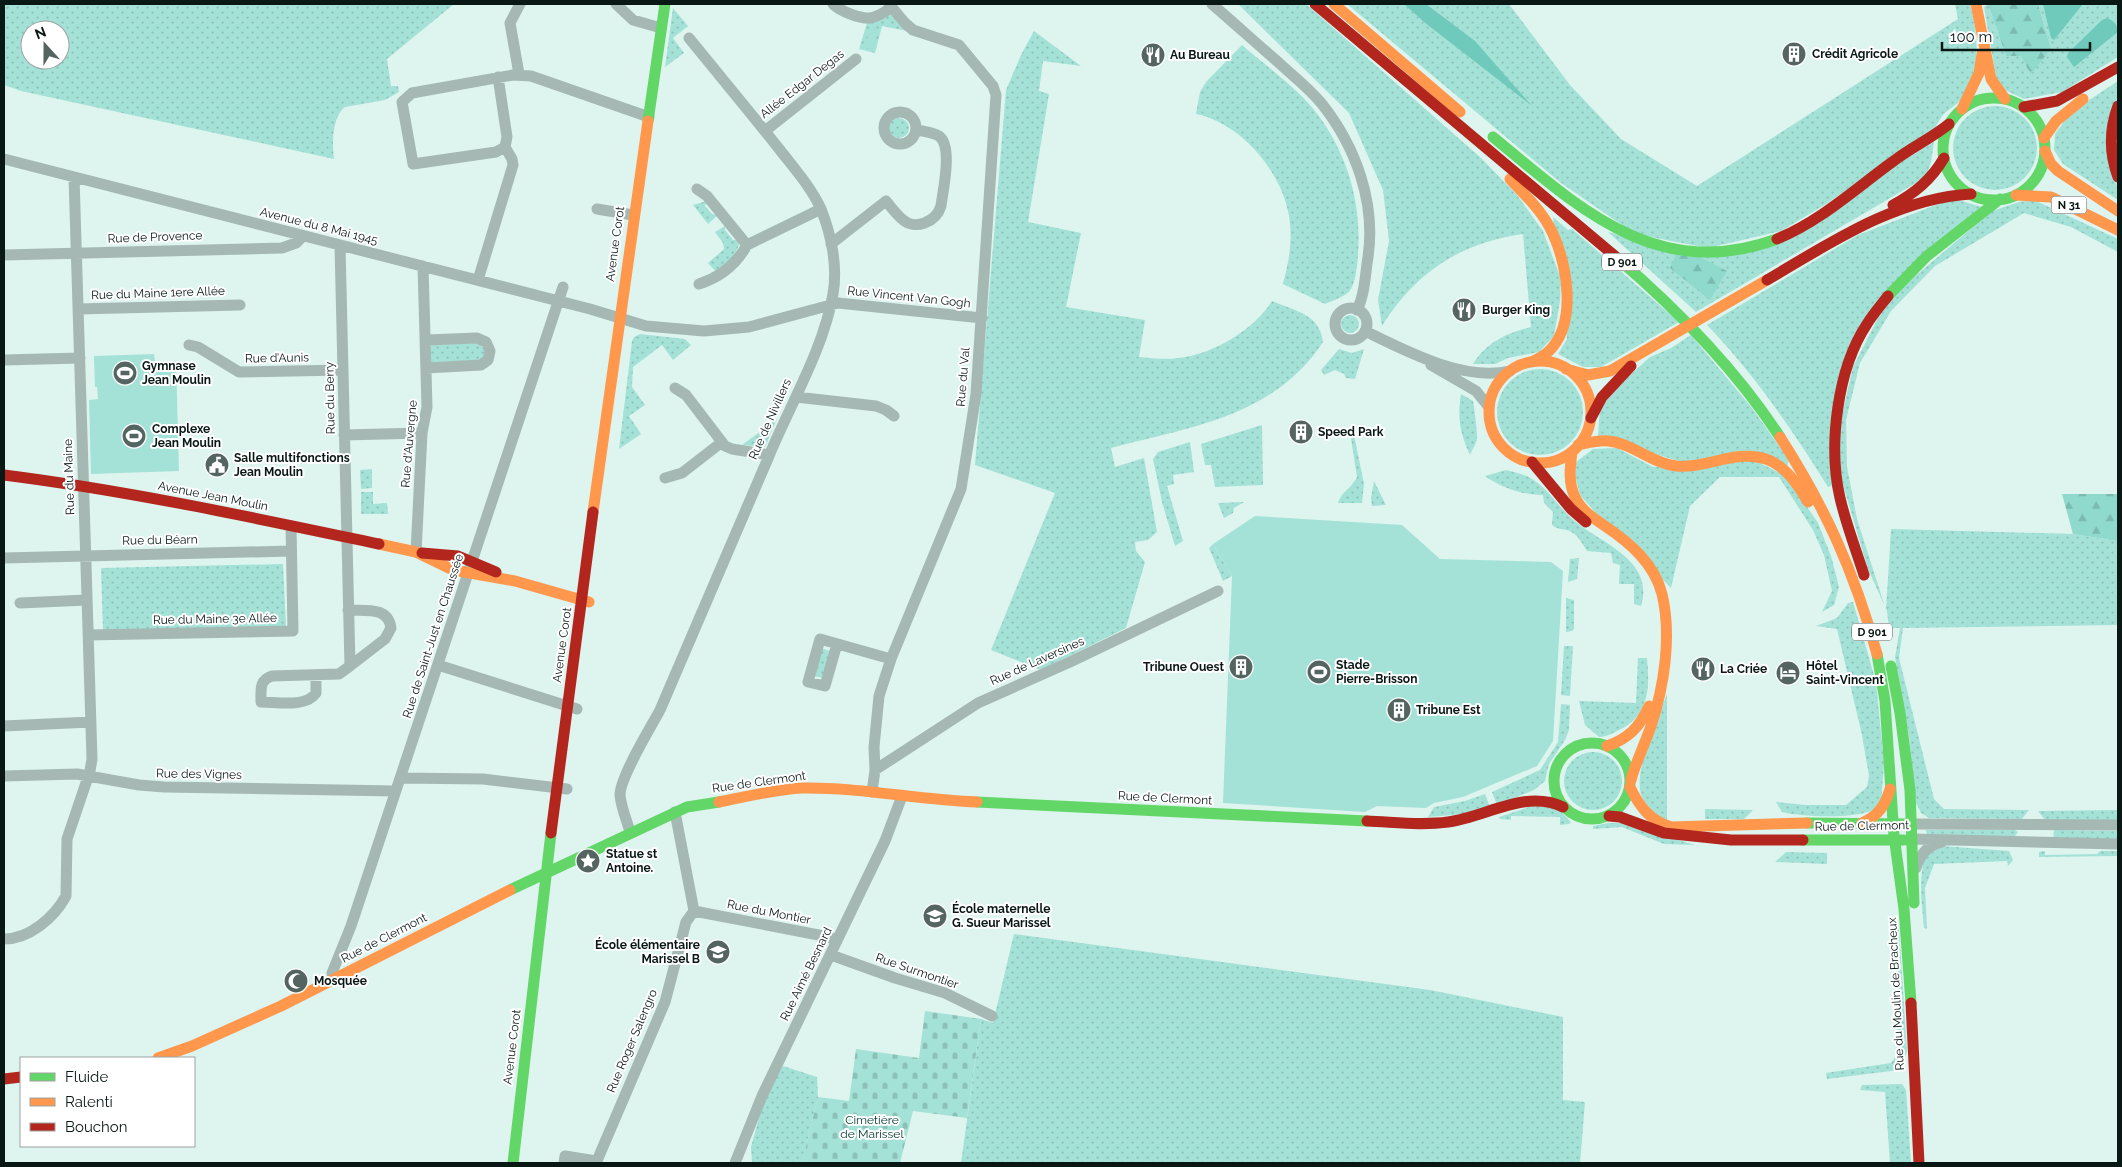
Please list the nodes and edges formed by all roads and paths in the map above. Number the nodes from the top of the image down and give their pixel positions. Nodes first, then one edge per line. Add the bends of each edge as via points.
1 (520, 4) edge
2 (616, 4) edge
3 (664, 4) edge
4 (833, 4) edge
5 (1212, 4) edge
6 (1315, 4) edge
7 (1334, 4) edge
8 (1976, 4) edge
9 (891, 5) edge
10 (661, 28) junction
11 (1983, 35) junction
12 (689, 38) dead end
13 (856, 60) dead end
14 (2118, 67) edge
15 (519, 74) junction
16 (498, 77) junction
17 (2118, 77) edge
18 (1422, 96) junction
19 (2005, 99) junction
20 (1454, 106) junction
21 (2118, 106) edge
22 (2024, 107) junction
23 (1962, 109) junction
24 (649, 117) junction
25 (1468, 118) dead end
26 (1950, 124) junction
27 (1482, 129) dead end
28 (916, 130) dead end
29 (765, 131) junction
30 (647, 132) junction
31 (2044, 138) junction
32 (505, 147) junction
33 (2045, 152) junction
34 (1944, 158) junction
35 (4, 159) edge
36 (74, 177) junction
37 (2118, 178) edge
38 (696, 189) dead end
39 (1971, 194) junction
40 (2016, 194) junction
41 (2000, 199) junction
42 (597, 209) dead end
43 (821, 209) junction
44 (2118, 211) edge
45 (633, 214) junction
46 (2118, 230) edge
47 (1846, 234) junction
48 (302, 236) junction
49 (831, 244) junction
50 (340, 245) junction
51 (747, 245) junction
52 (76, 253) junction
53 (4, 255) edge
54 (423, 266) junction
55 (478, 280) junction
56 (699, 284) dead end
57 (563, 287) dead end
58 (559, 301) junction
59 (240, 304) dead end
60 (831, 304) junction
61 (78, 309) junction
62 (1357, 310) junction
63 (623, 318) junction
64 (982, 318) junction
65 (1365, 331) junction
66 (426, 340) junction
67 (1660, 342) junction
68 (189, 344) dead end
69 (1417, 355) junction
70 (80, 358) junction
71 (4, 360) edge
72 (1532, 362) junction
73 (426, 368) junction
74 (1566, 369) junction
75 (343, 370) junction
76 (1510, 372) junction
77 (675, 388) dead end
78 (796, 397) junction
79 (1490, 407) junction
80 (894, 416) dead end
81 (1589, 424) junction
82 (422, 433) junction
83 (344, 435) junction
84 (722, 442) junction
85 (1575, 448) junction
86 (769, 455) junction
87 (1532, 462) junction
88 (4, 475) edge
89 (665, 478) dead end
90 (84, 485) junction
91 (290, 526) junction
92 (346, 537) junction
93 (291, 550) junction
94 (416, 552) junction
95 (86, 556) junction
96 (4, 558) edge
97 (472, 562) junction
98 (468, 573) junction
99 (515, 581) junction
100 (1218, 591) dead end
101 (87, 600) junction
102 (586, 602) junction
103 (20, 603) dead end
104 (348, 610) junction
105 (1881, 627) dead end
106 (88, 635) junction
107 (837, 644) dead end
108 (891, 659) junction
109 (438, 665) junction
110 (350, 666) junction
111 (316, 675) junction
112 (1882, 680) junction
113 (572, 708) junction
114 (91, 722) junction
115 (4, 726) edge
116 (1607, 746) junction
117 (875, 770) junction
118 (4, 776) edge
119 (88, 776) junction
120 (1554, 776) junction
121 (400, 778) junction
122 (1891, 782) junction
123 (1630, 784) junction
124 (562, 789) junction
125 (395, 791) junction
126 (872, 792) junction
127 (902, 796) junction
128 (1508, 807) junction
129 (1563, 807) junction
130 (675, 812) junction
131 (1610, 816) junction
132 (1858, 824) junction
133 (1894, 824) junction
134 (1912, 824) junction
135 (2034, 825) junction
136 (2118, 825) edge
137 (630, 832) junction
138 (1912, 839) junction
139 (1895, 841) junction
140 (1951, 841) junction
141 (2031, 843) junction
142 (2118, 844) edge
143 (557, 868) junction
144 (546, 872) junction
145 (1913, 884) junction
146 (694, 911) junction
147 (4, 939) edge
148 (837, 941) junction
149 (831, 955) junction
150 (333, 979) junction
151 (992, 1016) dead end
152 (160, 1057) edge
153 (20, 1077) edge
154 (4, 1079) edge
155 (564, 1160) edge
156 (596, 1162) edge
157 (513, 1163) edge
158 (523, 1163) edge
159 (735, 1163) edge
160 (1919, 1163) edge
161 (1929, 1163) edge

1 - 15 street via 510,23
2 - 10 street via 633,20
3 - 10 main road, Avenue Corot
4 - 9 street via 841,10 868,18 877,16
5 - 62 street via 1314,96 1334,120 1352,152 1365,191 1370,223 1364,282
6 - 18 main road, D 901
7 - 20 main road, D 901
8 - 11 main road
9 - 64 street, Rue du Val via 913,30 959,45 995,91
10 - 24 main road, Avenue Corot
11 - 19 main road via 1991,79
11 - 23 main road via 1979,73
12 - 29 street, Rue de Nivillers
13 - 29 street, Allée Edgar Degas
14 - 22 main road via 2064,98
15 - 16 street
15 - 24 street
16 - 32 street via 507,137
16 - 32 street via 412,93 402,102 413,164 496,152
17 - 31 main road via 2062,114
18 - 72 main road via 1523,194 1544,218 1557,243 1566,286 1563,328 1550,352
18 - 112 main road, D 901 via 1644,281 1684,318 1735,376 1793,456 1831,524 1862,599
19 - 22 main road
19 - 23 main road via 1982,99
20 - 25 main road
20 - 41 main road, D 901 via 1654,280 1726,353 1765,402 1806,463 1870,591 1840,499 1835,471 1836,416 1848,364 1866,325 1896,286 1927,256
21 - 37 main road via 2111,146
22 - 31 main road via 2038,122
23 - 26 main road
24 - 30 main road, Avenue Corot
26 - 27 main road via 1790,233 1756,247 1708,252 1653,245 1616,230 1577,204
26 - 34 main road via 1943,143
28 - 49 street via 940,137 946,149 941,206 937,215 926,223 911,224 902,220 886,201
29 - 43 street, Rue de Nivillers via 805,182
30 - 45 main road, Avenue Corot
30 - 63 main road, Avenue Corot via 646,168
31 - 33 main road
32 - 55 street via 513,165
33 - 40 main road via 2036,177
33 - 44 main road, N 31 via 2058,171
34 - 39 main road via 1951,177
34 - 47 main road via 1923,187
35 - 36 street, Avenue du 8 Mai 1945
36 - 48 street, Avenue du 8 Mai 1945
36 - 52 street, Rue du Maine
38 - 51 street via 707,196
39 - 41 main road
39 - 47 main road via 1940,197
40 - 41 main road
40 - 46 main road, N 31 via 2051,197
42 - 45 street
43 - 49 street, Rue de Nivillers
43 - 51 street
45 - 63 main road, Avenue Corot
47 - 67 main road
48 - 50 street, Avenue du 8 Mai 1945
48 - 52 street, Rue de Provence via 296,243 282,248
49 - 60 street, Rue de Nivillers via 834,278
50 - 54 street, Avenue du 8 Mai 1945
50 - 75 street, Rue du Berry
51 - 56 street via 734,265 718,277
52 - 53 street, Rue de Provence
52 - 61 street, Rue du Maine
54 - 55 street, Avenue du 8 Mai 1945
54 - 66 street, Rue d'Auvergne
55 - 58 street, Avenue du 8 Mai 1945
57 - 58 street, Rue de Saint-Just en Chaussée
58 - 63 street, Avenue du 8 Mai 1945
58 - 97 street, Rue de Saint-Just en Chaussée
59 - 61 street, Rue du Maine 1ere Allée
60 - 63 street, Rue Vincent Van Gogh via 720,331 646,326
60 - 64 street, Rue Vincent Van Gogh
60 - 78 street, Rue de Nivillers
61 - 70 street, Rue du Maine
62 - 65 street via 1365,318
62 - 65 street via 1348,308 1340,312 1335,320 1336,329 1341,337 1350,340 1359,338
63 - 102 main road, Avenue Corot
64 - 108 street, Rue du Val via 976,394 960,495
65 - 69 street
66 - 73 street, Rue d'Auvergne
66 - 73 street via 477,338 486,342 490,351 488,360 481,365
67 - 74 main road via 1604,374 1584,375
67 - 81 main road via 1605,392
68 - 75 street, Rue d’Aunis via 239,372
69 - 76 street via 1475,373
69 - 79 street via 1476,391
70 - 71 street
70 - 90 street, Rue du Maine
72 - 74 main road via 1551,363
72 - 76 main road
73 - 82 street, Rue d'Auvergne via 427,407
74 - 81 main road via 1586,392
75 - 83 street, Rue du Berry
76 - 79 main road via 1495,389
77 - 84 street via 686,395
78 - 80 street via 876,406
78 - 86 street, Rue de Nivillers
79 - 87 main road via 1492,427 1499,443 1512,454
81 - 85 main road
82 - 83 street
82 - 94 street, Rue d'Auvergne
83 - 92 street, Rue du Berry
84 - 86 street via 732,449
84 - 89 street via 682,472
85 - 87 main road via 1550,462
85 - 112 main road via 1599,440 1613,440 1654,461 1675,466 1696,466 1742,455 1766,459 1780,466 1807,500 1830,542 1855,600
85 - 123 main road via 1570,477 1576,499 1588,513 1644,557 1664,600 1665,636 1660,694
86 - 137 street, Rue de Nivillers via 664,701 621,790
87 - 116 main road via 1574,513 1634,557 1648,577 1655,595 1658,627 1655,675 1649,705 1633,734
88 - 90 main road, Avenue Jean Moulin
90 - 91 main road, Avenue Jean Moulin
90 - 95 street, Rue du Maine
91 - 92 main road, Avenue Jean Moulin
91 - 93 street
92 - 94 main road, Avenue Jean Moulin
92 - 104 street, Rue du Berry
93 - 95 street, Rue du Béarn
93 - 106 street, Rue du Maine 3e Allée via 293,631
94 - 97 main road, Avenue Jean Moulin via 450,554
94 - 98 main road, Avenue Jean Moulin via 453,570
95 - 96 street, Rue du Béarn
95 - 101 street, Rue du Maine
97 - 98 street, Rue de Saint-Just en Chaussée
97 - 99 main road, Avenue Jean Moulin
98 - 99 main road, Avenue Jean Moulin
98 - 109 street, Rue de Saint-Just en Chaussée
99 - 102 main road
100 - 117 street, Rue de Laversines via 978,702
101 - 103 street
101 - 106 street, Rue du Maine
102 - 113 main road, Avenue Corot
104 - 110 street, Rue du Berry
104 - 110 street via 380,612 388,617 391,628 385,639
105 - 134 main road, D 901 via 1899,708
106 - 114 street, Rue du Maine
107 - 108 street
108 - 117 street, Rue du Val via 878,703
109 - 113 street
109 - 121 street, Rue de Saint-Just en Chaussée
110 - 111 street via 339,674
111 - 111 street via 316,693 309,700 261,702 261,687 268,678
112 - 122 main road, D 901
113 - 124 main road, Avenue Corot
114 - 115 street
114 - 119 street, Rue du Maine via 92,759
116 - 120 main road via 1592,743 1575,747 1562,758
116 - 123 main road via 1624,759
117 - 126 street, Rue du Val
118 - 119 street, Rue des Vignes
119 - 125 street, Rue des Vignes via 156,787
119 - 147 street, Rue du Maine via 67,839 66,896 32,932 20,938
120 - 128 main road, Rue de Clermont via 1541,792
120 - 129 main road via 1556,794
121 - 124 street via 483,779
121 - 125 street, Rue de Saint-Just en Chaussée
122 - 132 main road via 1881,811 1871,820
122 - 133 main road, D 901
123 - 131 main road via 1622,806
123 - 132 main road, Rue de Clermont via 1646,813 1667,826
124 - 143 main road, Avenue Corot
124 - 144 main road, Avenue Corot
125 - 150 street, Rue de Saint-Just en Chaussée via 351,926 332,973
126 - 127 main road, Rue de Clermont
126 - 130 main road, Rue de Clermont via 793,789 697,804
127 - 128 main road, Rue de Clermont via 1420,824 1459,821
127 - 148 street, Rue Aimé Besnard via 887,836
128 - 129 main road, Rue de Clermont via 1538,800 1553,801
129 - 131 main road via 1584,819 1598,820
130 - 137 main road, Rue de Clermont
130 - 146 street
131 - 139 main road, Rue de Clermont via 1664,833 1731,840
132 - 133 main road, Rue de Clermont
133 - 134 main road, Rue de Clermont
133 - 139 main road, Rue du Moulin de Bracheux
134 - 135 street, Rue de Clermont
134 - 138 main road, Rue du Moulin de Bracheux
135 - 136 street, Rue de Clermont
135 - 141 street
137 - 143 main road, Rue de Clermont
138 - 139 main road, Rue de Clermont
138 - 140 street, Rue de Clermont
138 - 145 main road, Rue du Moulin de Bracheux
139 - 160 main road, Rue du Moulin de Bracheux via 1906,931
140 - 141 street, Rue de Clermont
140 - 145 street via 1934,844 1922,854
141 - 142 street, Rue de Clermont
143 - 144 main road, Rue de Clermont
143 - 158 main road, Avenue Corot
144 - 150 main road, Rue de Clermont
144 - 157 main road, Avenue Corot
145 - 161 main road, Rue du Moulin de Bracheux
146 - 148 street, Rue du Montier
146 - 156 street, Rue Roger Salengro via 686,922 664,1002
148 - 149 street, Rue Aimé Besnard
149 - 151 street, Rue Surmontier via 945,993
149 - 159 street, Rue Aimé Besnard via 762,1096
150 - 152 main road, Rue de Clermont via 238,1026
153 - 154 main road
155 - 156 street

